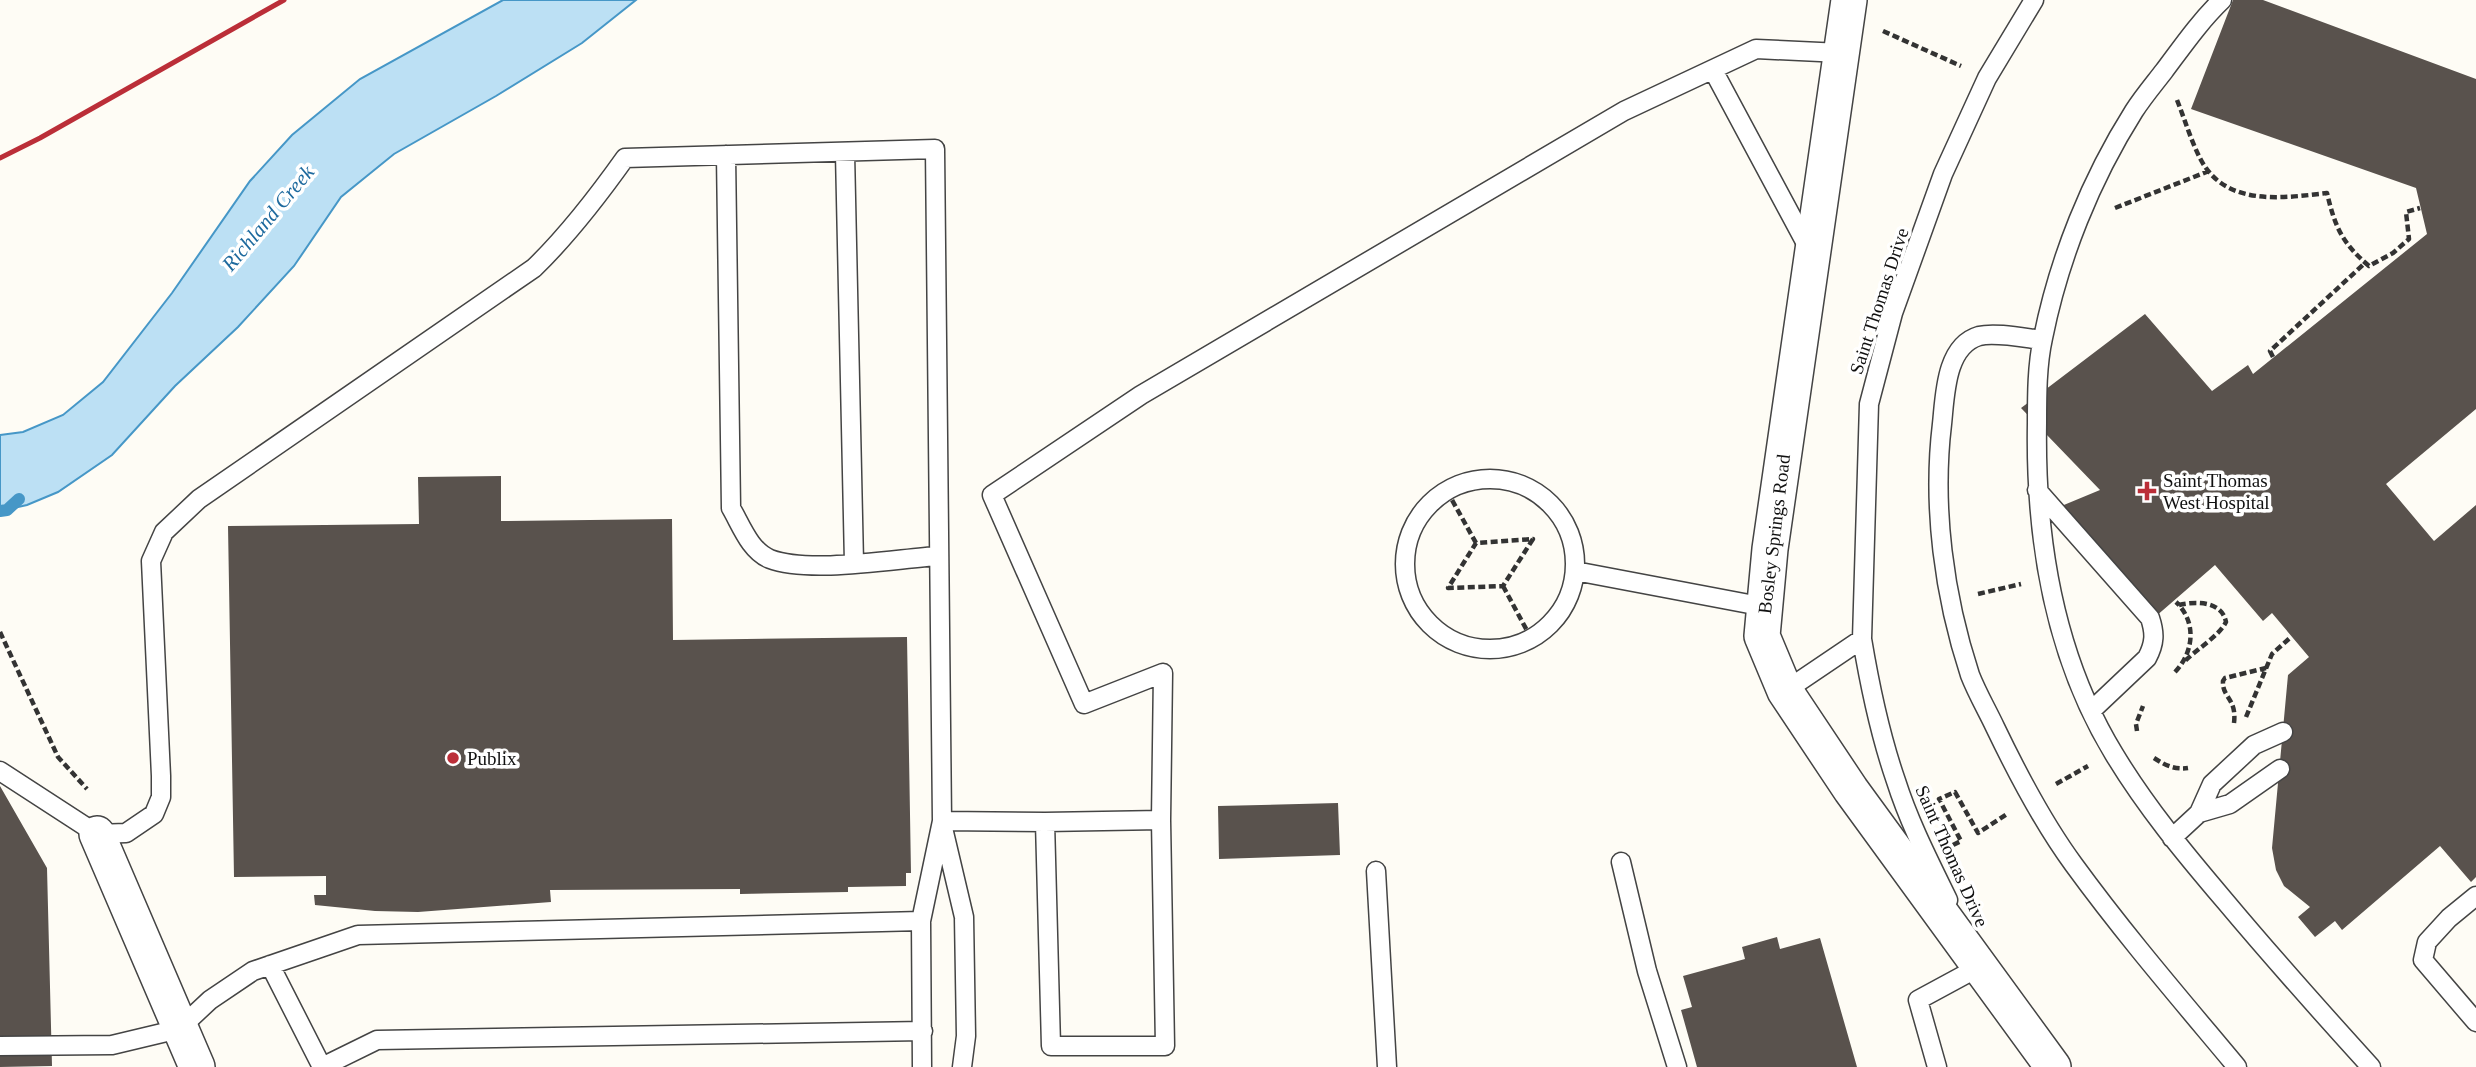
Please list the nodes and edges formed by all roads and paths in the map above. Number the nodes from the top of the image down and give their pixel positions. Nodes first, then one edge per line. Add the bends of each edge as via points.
1 (2034, 0) edge
2 (2222, 0) edge
3 (1848, 8) edge
4 (1841, 53) junction
5 (1713, 70) junction
6 (2165, 70) junction
7 (1987, 78) junction
8 (845, 153) junction
9 (726, 155) junction
10 (2208, 171) junction
11 (2420, 208) dead end
12 (2079, 222) junction
13 (1812, 255) junction
14 (2365, 262) junction
15 (2042, 340) junction
16 (2273, 357) dead end
17 (2037, 490) junction
18 (1447, 491) junction
19 (1476, 543) junction
20 (938, 556) junction
21 (854, 563) junction
22 (1575, 571) junction
23 (1503, 586) junction
24 (2179, 605) dead end
25 (1765, 607) junction
26 (0, 632) edge
27 (1531, 638) junction
28 (1862, 639) junction
29 (2182, 664) dead end
30 (2266, 668) dead end
31 (1786, 691) junction
32 (2091, 711) junction
33 (2283, 732) dead end
34 (2232, 734) dead end
35 (58, 757) dead end
36 (2280, 769) dead end
37 (0, 771) edge
38 (2199, 813) junction
39 (1161, 820) junction
40 (942, 821) junction
41 (1045, 822) junction
42 (97, 834) junction
43 (2172, 838) junction
44 (1621, 862) dead end
45 (1376, 871) dead end
46 (2476, 896) edge
47 (921, 921) junction
48 (270, 965) junction
49 (1979, 967) junction
50 (2476, 1022) edge
51 (179, 1028) junction
52 (923, 1031) junction
53 (0, 1046) edge
54 (197, 1067) edge
55 (322, 1067) edge
56 (922, 1067) edge
57 (962, 1067) edge
58 (1387, 1067) edge
59 (1677, 1067) edge
60 (1937, 1067) edge
61 (2053, 1067) edge
62 (2237, 1067) edge
63 (2371, 1067) edge

1 - 7 lane, Saint Thomas Drive
2 - 6 lane
3 - 4 street, Bosley Springs Road
3 - 7 path
4 - 5 lane via 1756,49
4 - 13 street, Bosley Springs Road
5 - 13 lane
5 - 39 lane via 1624,111 1394,244 1141,395 992,495 1084,704 1163,673
6 - 10 path
6 - 12 lane via 2099,173
7 - 28 lane, Saint Thomas Drive via 1939,186 1893,313 1869,404
8 - 9 lane
8 - 20 lane via 935,149
8 - 21 lane
9 - 21 lane via 731,508 751,544 769,558 815,566
9 - 42 lane via 625,158 534,268 175,519 151,561 160,797 153,814 126,834
10 - 12 path
10 - 14 path via 2240,194 2260,198 2327,193 2340,236
11 - 14 path via 2406,212 2409,239 2393,253 2369,265
12 - 15 lane
13 - 25 street, Bosley Springs Road
14 - 16 path via 2270,351
15 - 17 lane
15 - 62 lane via 1978,337 1958,354 1946,387 1937,463 1941,539 1967,663 2031,798 2073,864
17 - 32 lane via 2043,552 2065,649
17 - 32 lane via 2150,618 2153,628 2153,647 2147,657
18 - 19 path
18 - 22 lane via 1489,479 1513,482 1536,493 1565,523 1574,548
18 - 27 lane via 1423,512 1407,542 1405,574 1413,600 1437,631 1477,649 1503,648
19 - 23 path via 1448,588
19 - 23 path via 1533,539
20 - 21 lane
20 - 40 lane
22 - 25 lane
22 - 27 lane via 1559,614
23 - 27 path
24 - 29 path via 2202,602 2219,611 2225,622
25 - 31 street, Bosley Springs Road via 1762,636
26 - 35 path
28 - 31 lane
28 - 49 lane, Saint Thomas Drive via 1871,692 1896,782
30 - 34 path via 2223,681 2235,708
31 - 49 street, Bosley Springs Road
32 - 43 lane via 2113,753
33 - 38 lane via 2254,745 2212,784
36 - 38 lane via 2230,804
37 - 42 lane
38 - 43 lane
39 - 41 lane
39 - 41 lane via 1165,1046 1051,1046
40 - 41 lane
40 - 47 lane
40 - 57 lane via 964,917 966,1037
42 - 51 street
43 - 63 lane
44 - 59 lane via 1647,971
45 - 58 lane
46 - 50 lane via 2427,942 2423,960
47 - 48 lane via 358,935
47 - 52 lane
48 - 51 lane via 210,1000
48 - 55 lane
49 - 60 lane via 1918,1000
49 - 61 street, Bosley Springs Road
51 - 53 lane via 112,1045
51 - 54 street
52 - 55 lane via 377,1040
52 - 56 lane

